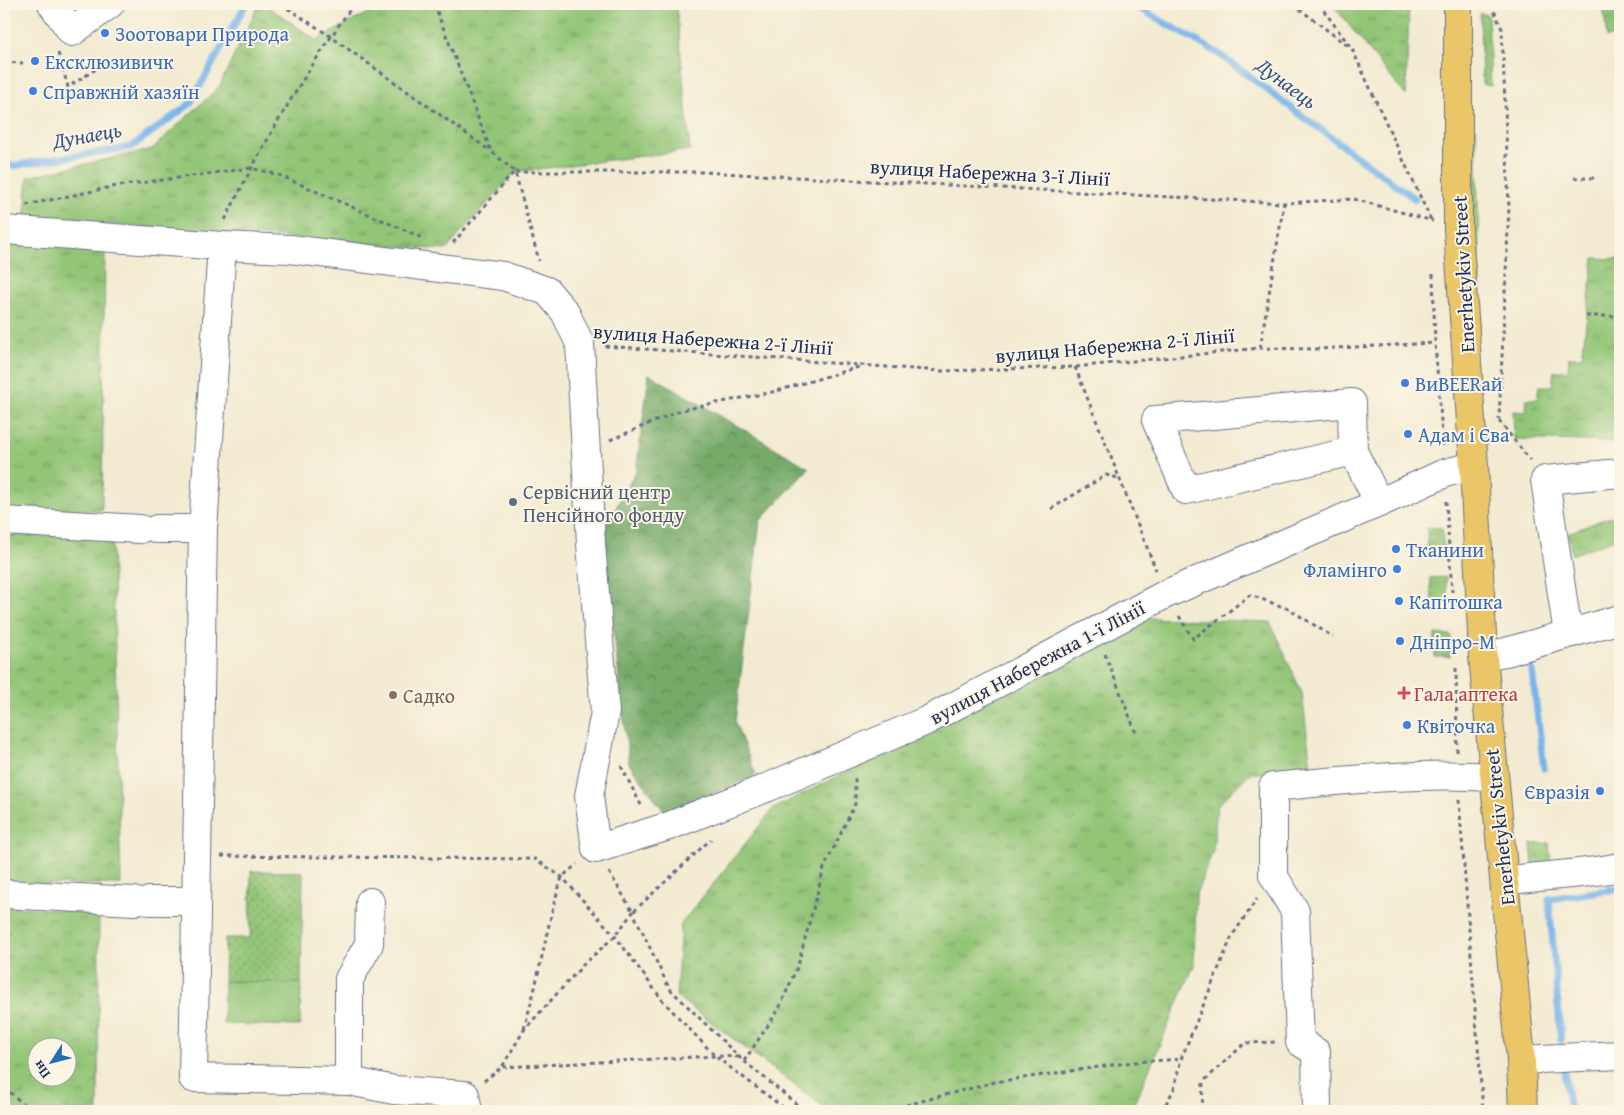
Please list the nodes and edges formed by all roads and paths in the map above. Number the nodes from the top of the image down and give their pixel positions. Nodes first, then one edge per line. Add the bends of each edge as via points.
1 (52, 4) edge
2 (110, 4) edge
3 (281, 4) edge
4 (354, 4) edge
5 (434, 4) edge
6 (1293, 4) edge
7 (1319, 4) edge
8 (1458, 4) edge
9 (1491, 4) edge
10 (330, 36) junction
11 (1352, 49) junction
12 (4, 62) edge
13 (23, 63) dead end
14 (491, 151) junction
15 (251, 168) junction
16 (515, 172) junction
17 (1574, 178) dead end
18 (1596, 178) dead end
19 (1284, 203) junction
20 (23, 205) dead end
21 (1432, 229) dead end
22 (1458, 229) junction
23 (4, 230) edge
24 (217, 246) junction
25 (443, 258) junction
26 (1433, 267) dead end
27 (548, 291) junction
28 (1586, 316) dead end
29 (1620, 316) edge
30 (1435, 342) junction
31 (580, 344) junction
32 (1260, 348) junction
33 (865, 366) junction
34 (1075, 367) junction
35 (1499, 420) junction
36 (1498, 429) dead end
37 (586, 450) junction
38 (1353, 451) junction
39 (1474, 466) junction
40 (1445, 473) junction
41 (1620, 473) edge
42 (1118, 478) junction
43 (1545, 480) junction
44 (1378, 503) junction
45 (1051, 509) dead end
46 (4, 522) edge
47 (203, 529) junction
48 (1166, 594) junction
49 (1452, 601) dead end
50 (1620, 619) edge
51 (1096, 631) junction
52 (1568, 634) junction
53 (1333, 637) dead end
54 (1483, 656) junction
55 (1456, 660) dead end
56 (1136, 733) dead end
57 (855, 750) junction
58 (617, 760) dead end
59 (1457, 774) junction
60 (1494, 776) junction
61 (669, 826) junction
62 (717, 834) dead end
63 (596, 849) junction
64 (198, 856) junction
65 (1620, 867) edge
66 (1273, 875) junction
67 (562, 877) junction
68 (1505, 881) junction
69 (4, 894) edge
70 (196, 901) junction
71 (370, 902) dead end
72 (633, 912) junction
73 (615, 936) junction
74 (524, 1030) junction
75 (1300, 1042) junction
76 (1620, 1055) edge
77 (715, 1056) junction
78 (739, 1058) junction
79 (1181, 1059) junction
80 (1521, 1060) junction
81 (744, 1061) junction
82 (502, 1067) junction
83 (348, 1081) junction
84 (4, 1087) edge
85 (467, 1103) edge
86 (31, 1111) edge
87 (788, 1111) edge
88 (805, 1111) edge
89 (883, 1111) edge
90 (1162, 1111) edge
91 (1202, 1111) edge
92 (1317, 1111) edge
93 (1483, 1111) edge
94 (1523, 1111) edge

1 - 2 street via 72,32
3 - 10 path
4 - 10 path
5 - 14 path
6 - 11 path
7 - 11 path
8 - 22 main road, Enerhetykiv Street
9 - 35 path via 1502,29 1509,208
10 - 14 path
10 - 15 path
11 - 21 path via 1432,220
12 - 13 path
14 - 16 path
15 - 20 path via 117,186
15 - 24 path
15 - 25 path via 279,175 415,233
16 - 19 path, вулиця Набережна 3-ї Лінії via 702,172
16 - 25 path
16 - 27 path
17 - 18 path
19 - 22 path, вулиця Набережна 3-ї Лінії via 1354,199
19 - 32 path
22 - 39 main road, Enerhetykiv Street
23 - 24 street
24 - 25 street
24 - 47 street
25 - 27 street
26 - 30 path
27 - 31 street via 565,312
28 - 29 path
30 - 32 path, вулиця Набережна 2-ї Лінії via 1316,349
30 - 40 path
31 - 33 path, вулиця Набережна 2-ї Лінії
31 - 37 street
32 - 34 path, вулиця Набережна 2-ї Лінії
33 - 34 path, вулиця Набережна 2-ї Лінії via 940,371
33 - 37 path via 777,391 682,410
34 - 42 path
35 - 36 path
35 - 43 path
37 - 63 street via 604,712 588,796
38 - 38 street via 1186,490 1156,420 1352,403
38 - 44 street
39 - 40 street, вулиця Набережна 1-ї Лінії
39 - 54 main road, Enerhetykiv Street
40 - 44 street, вулиця Набережна 1-ї Лінії
40 - 49 path
41 - 43 street
42 - 45 path via 1106,475
42 - 48 path
43 - 52 street
44 - 48 street, вулиця Набережна 1-ї Лінії
46 - 47 street
47 - 64 street
48 - 51 street, вулиця Набережна 1-ї Лінії
48 - 53 path via 1193,639 1250,595 1289,609
50 - 52 street
51 - 56 path
51 - 57 street, вулиця Набережна 1-ї Лінії via 926,721
52 - 54 street
54 - 60 main road, Enerhetykiv Street
55 - 59 path
57 - 61 street, вулиця Набережна 1-ї Лінії
57 - 81 path via 855,804 824,868 798,965 779,1009
58 - 61 path via 644,811
59 - 60 street
59 - 66 street via 1273,787
59 - 93 path
60 - 68 main road, Enerhetykiv Street
61 - 63 street, вулиця Набережна 1-ї Лінії
62 - 72 path
63 - 72 path
64 - 67 path via 535,858
64 - 70 street
65 - 68 street
66 - 75 street via 1295,911
66 - 79 path via 1232,936
67 - 73 path
67 - 74 path
68 - 80 main road, Enerhetykiv Street
69 - 70 street
70 - 83 street via 193,1078
71 - 83 street via 368,944 349,979
72 - 73 path
72 - 78 path via 668,988
73 - 74 path via 583,965
73 - 77 path via 663,1001
74 - 82 path
75 - 91 path via 1245,1042 1203,1082
75 - 92 street via 1316,1052
76 - 80 street
77 - 78 path
77 - 82 path
77 - 87 path
78 - 81 path
79 - 89 path via 1133,1062 995,1082
79 - 90 path via 1174,1089
80 - 94 main road, Enerhetykiv Street
81 - 88 path
82 - 85 path
83 - 85 street
84 - 86 path

